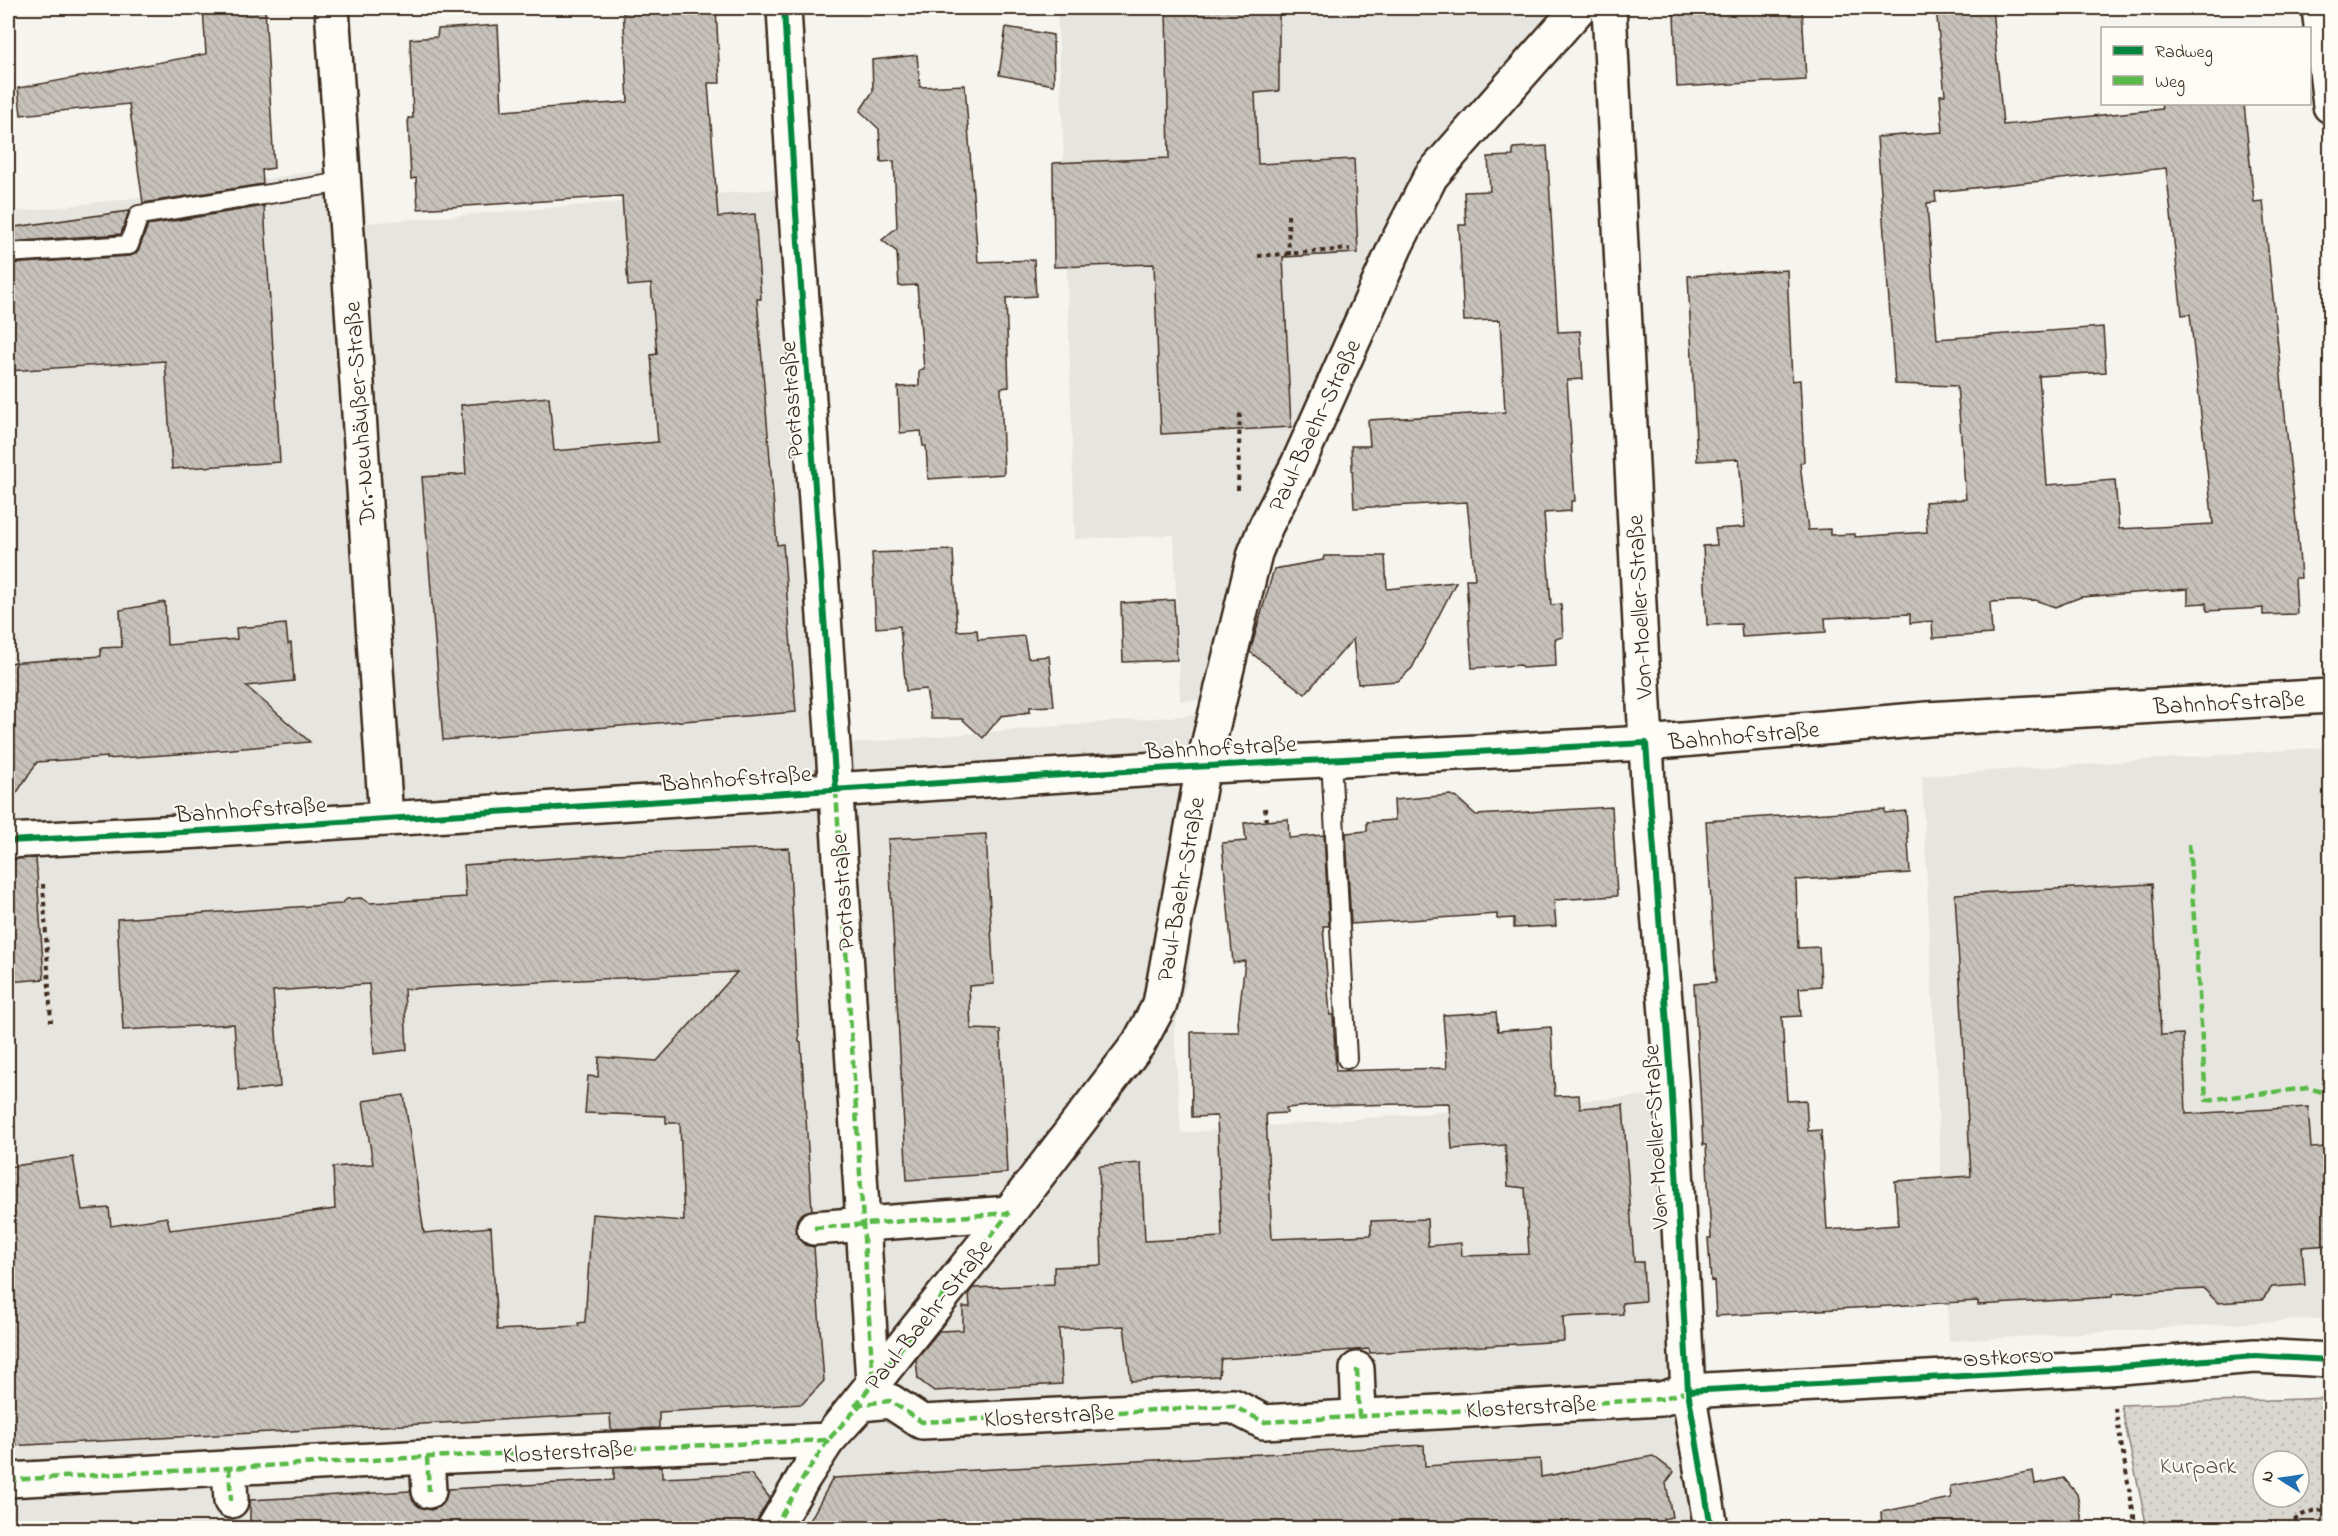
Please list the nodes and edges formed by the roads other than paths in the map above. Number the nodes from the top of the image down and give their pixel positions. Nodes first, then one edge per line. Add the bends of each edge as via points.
1 (332, 8) edge
2 (785, 8) edge
3 (1579, 8) edge
4 (1609, 8) edge
5 (2319, 8) edge
6 (2330, 86) edge
7 (343, 182) junction
8 (8, 254) edge
9 (2331, 696) edge
10 (1646, 743) junction
11 (1331, 759) junction
12 (1203, 766) junction
13 (836, 790) junction
14 (386, 819) junction
15 (8, 841) edge
16 (1347, 1059) dead end
17 (1009, 1213) junction
18 (864, 1225) junction
19 (814, 1228) dead end
20 (2331, 1360) edge
21 (1357, 1369) dead end
22 (873, 1382) junction
23 (1688, 1391) junction
24 (1359, 1416) junction
25 (828, 1440) junction
26 (427, 1457) junction
27 (229, 1467) junction
28 (8, 1480) edge
29 (429, 1491) dead end
30 (231, 1501) dead end
31 (774, 1528) edge
32 (1711, 1528) edge

1 - 7 street, Dr.-Neuhäußer-Straße
2 - 13 street, Portastraße via 795,210
3 - 12 street, Paul-Baehr-Straße via 1431,176 1396,245 1259,544
4 - 10 street, Von-Moeller-Straße
5 - 6 street
7 - 8 lane via 139,215 129,245
7 - 14 street, Dr.-Neuhäußer-Straße
9 - 10 street, Bahnhofstraße via 1927,719
10 - 11 street, Bahnhofstraße
10 - 23 street, Von-Moeller-Straße via 1671,1078
11 - 12 street, Bahnhofstraße
11 - 16 lane
12 - 13 street, Bahnhofstraße
12 - 17 street, Paul-Baehr-Straße via 1160,1004 1139,1043
13 - 14 street, Bahnhofstraße
13 - 18 street, Portastraße
14 - 15 street, Bahnhofstraße
17 - 18 street
17 - 22 street, Paul-Baehr-Straße
18 - 19 street
18 - 22 street, Portastraße
20 - 23 street, Ostkorso via 2255,1356
21 - 24 street
22 - 25 street, Paul-Baehr-Straße
23 - 24 street, Klosterstraße via 1661,1399
23 - 32 street, Von-Moeller-Straße
24 - 25 street, Klosterstraße via 1264,1422 1233,1406 922,1422 890,1401 861,1404
25 - 26 street, Klosterstraße
25 - 31 street, Paul-Baehr-Straße
26 - 27 street, Klosterstraße
26 - 29 street
27 - 28 street, Klosterstraße
27 - 30 street

